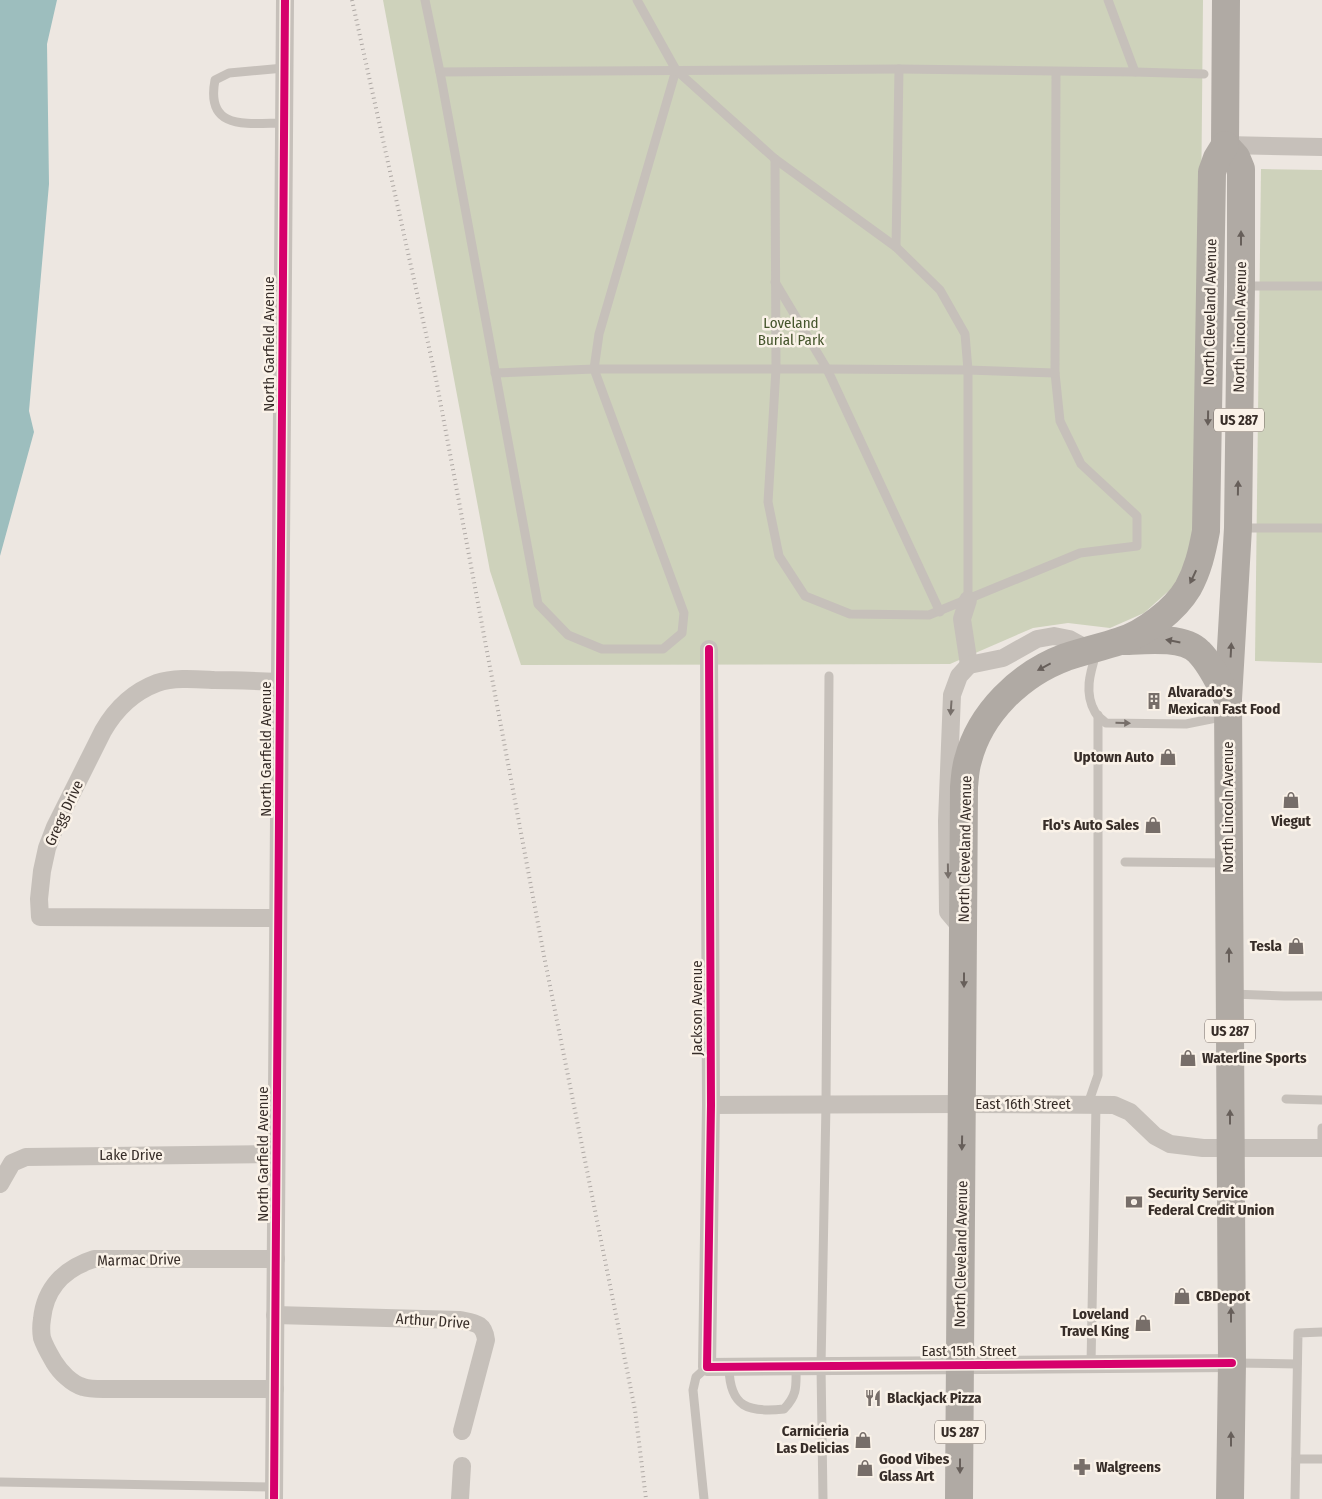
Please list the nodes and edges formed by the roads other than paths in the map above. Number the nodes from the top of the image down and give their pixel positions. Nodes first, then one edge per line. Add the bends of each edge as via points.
1 (285, 0) edge
2 (425, 0) edge
3 (637, 0) edge
4 (1108, 0) edge
5 (1226, 0) edge
6 (284, 68) junction
7 (899, 69) junction
8 (676, 70) junction
9 (440, 72) junction
10 (1056, 72) junction
11 (1135, 72) junction
12 (1204, 74) dead end
13 (284, 124) junction
14 (1225, 145) junction
15 (1322, 147) edge
16 (774, 159) junction
17 (896, 247) junction
18 (775, 282) junction
19 (1241, 286) junction
20 (1322, 286) edge
21 (594, 369) junction
22 (776, 369) junction
23 (827, 369) junction
24 (968, 370) junction
25 (495, 372) junction
26 (1055, 373) junction
27 (1238, 528) junction
28 (1322, 528) edge
29 (968, 600) junction
30 (940, 612) junction
31 (1103, 646) junction
32 (709, 649) dead end
33 (969, 665) junction
34 (829, 676) dead end
35 (280, 682) junction
36 (1228, 707) junction
37 (1098, 716) junction
38 (1125, 862) dead end
39 (1229, 863) junction
40 (278, 918) junction
41 (964, 931) junction
42 (1229, 994) junction
43 (1322, 996) edge
44 (1286, 1099) dead end
45 (1322, 1100) edge
46 (826, 1104) junction
47 (962, 1104) junction
48 (1092, 1104) junction
49 (711, 1105) junction
50 (1322, 1128) edge
51 (1230, 1148) junction
52 (1322, 1148) edge
53 (276, 1154) junction
54 (0, 1184) edge
55 (276, 1259) junction
56 (275, 1316) junction
57 (1322, 1332) edge
58 (1091, 1364) junction
59 (1232, 1364) junction
60 (1297, 1364) junction
61 (960, 1365) junction
62 (821, 1366) junction
63 (707, 1367) junction
64 (796, 1367) junction
65 (729, 1368) junction
66 (275, 1389) junction
67 (462, 1431) dead end
68 (1296, 1459) junction
69 (1322, 1459) edge
70 (462, 1466) dead end
71 (0, 1482) edge
72 (274, 1493) edge
73 (460, 1499) edge
74 (704, 1499) edge
75 (823, 1499) edge
76 (960, 1499) edge
77 (1230, 1499) edge
78 (1295, 1499) edge

1 - 6 street, North Garfield Avenue
2 - 9 lane
3 - 8 lane
4 - 11 lane
5 - 14 highway, US 287
6 - 13 street, North Garfield Avenue
6 - 13 lane via 229,73 215,80 213,91 215,106 222,116 234,123
7 - 8 lane
7 - 10 lane
7 - 17 lane
8 - 9 lane
8 - 16 lane
8 - 21 lane via 599,334
9 - 25 lane
10 - 11 lane
10 - 26 lane
11 - 12 lane
13 - 35 street, North Garfield Avenue
14 - 15 street
19 -> 14 highway, North Lincoln Avenue / US 287 via 1241,169
14 -> 31 highway, North Cleveland Avenue / US 287 via 1212,172 1206,531 1200,561 1187,589 1161,618 1144,629
16 - 17 lane
16 - 18 lane
17 - 24 lane via 940,290 965,334
18 - 22 lane
18 - 23 lane
19 - 20 lane
27 -> 19 highway, North Lincoln Avenue / US 287
21 - 22 lane
21 - 25 lane
21 - 25 lane via 684,613 682,633 663,649 602,649 568,635 538,604
22 - 23 lane
22 - 30 lane via 768,502 779,556 805,596 850,614 929,616
23 - 24 lane
23 - 30 lane
24 - 26 lane
24 - 29 lane
26 - 29 lane via 1060,420 1081,464 1137,516 1137,546 1080,553
27 - 28 lane
36 -> 27 highway, North Lincoln Avenue / US 287
29 - 30 lane
29 - 33 street via 962,620
31 - 33 street via 1054,636 1037,639 1003,658
36 -> 31 highway via 1208,662 1198,650 1164,640
31 - 37 lane via 1090,672 1088,695
31 -> 41 highway, North Cleveland Avenue / US 287 via 1045,666 1027,677 987,718 973,745 967,761 964,787
32 - 49 street, Jackson Avenue
33 -> 41 street via 959,676 952,694 947,821 948,912
34 - 46 lane
35 - 40 street, North Garfield Avenue
35 - 40 street, Gregg Drive via 171,680 156,683 124,704 103,731 55,827 47,848 39,899 40,917
37 -> 36 lane via 1106,723 1186,724
36 - 39 highway, North Lincoln Avenue / US 287
37 - 48 lane via 1098,1075
38 - 39 lane
42 -> 39 highway, North Lincoln Avenue / US 287
40 - 53 street, North Garfield Avenue
41 -> 47 highway, North Cleveland Avenue / US 287
42 - 43 lane
51 -> 42 highway, North Lincoln Avenue / US 287
44 - 45 lane
46 - 47 street, East 16th Street
46 - 49 street, East 16th Street
46 - 62 lane
47 - 48 street, East 16th Street
47 -> 61 highway, North Cleveland Avenue / US 287
48 - 51 street, East 16th Street via 1114,1105 1130,1112 1170,1144
48 - 58 lane
49 - 63 street, Jackson Avenue
50 - 52 lane
51 - 52 street, East 16th Street
59 -> 51 highway, North Lincoln Avenue / US 287
53 - 54 street, Lake Drive via 26,1157 12,1163
53 - 55 street, North Garfield Avenue
55 - 56 street, North Garfield Avenue
55 - 66 street, Marmac Drive via 94,1260 71,1269 59,1280 48,1294 41,1323 42,1337 57,1366 83,1387 103,1390
56 - 66 street, North Garfield Avenue
56 - 67 street, Arthur Drive via 476,1323 485,1333 486,1340
57 - 60 lane via 1298,1333
58 - 59 street, East 15th Street
58 - 61 street, East 15th Street
59 - 60 lane
77 -> 59 highway, North Lincoln Avenue / US 287
60 - 68 lane
61 - 62 street, East 15th Street
61 -> 76 highway, North Cleveland Avenue / US 287
62 - 64 street, East 15th Street
62 - 75 lane
63 - 65 street, East 15th Street
63 - 74 lane via 696,1377 693,1390
64 - 65 street, East 15th Street
64 - 65 lane via 792,1400 784,1408 770,1410 754,1409 740,1403 733,1392
66 - 72 street, North Garfield Avenue
68 - 69 lane
68 - 78 lane
70 - 73 street
71 - 72 lane

